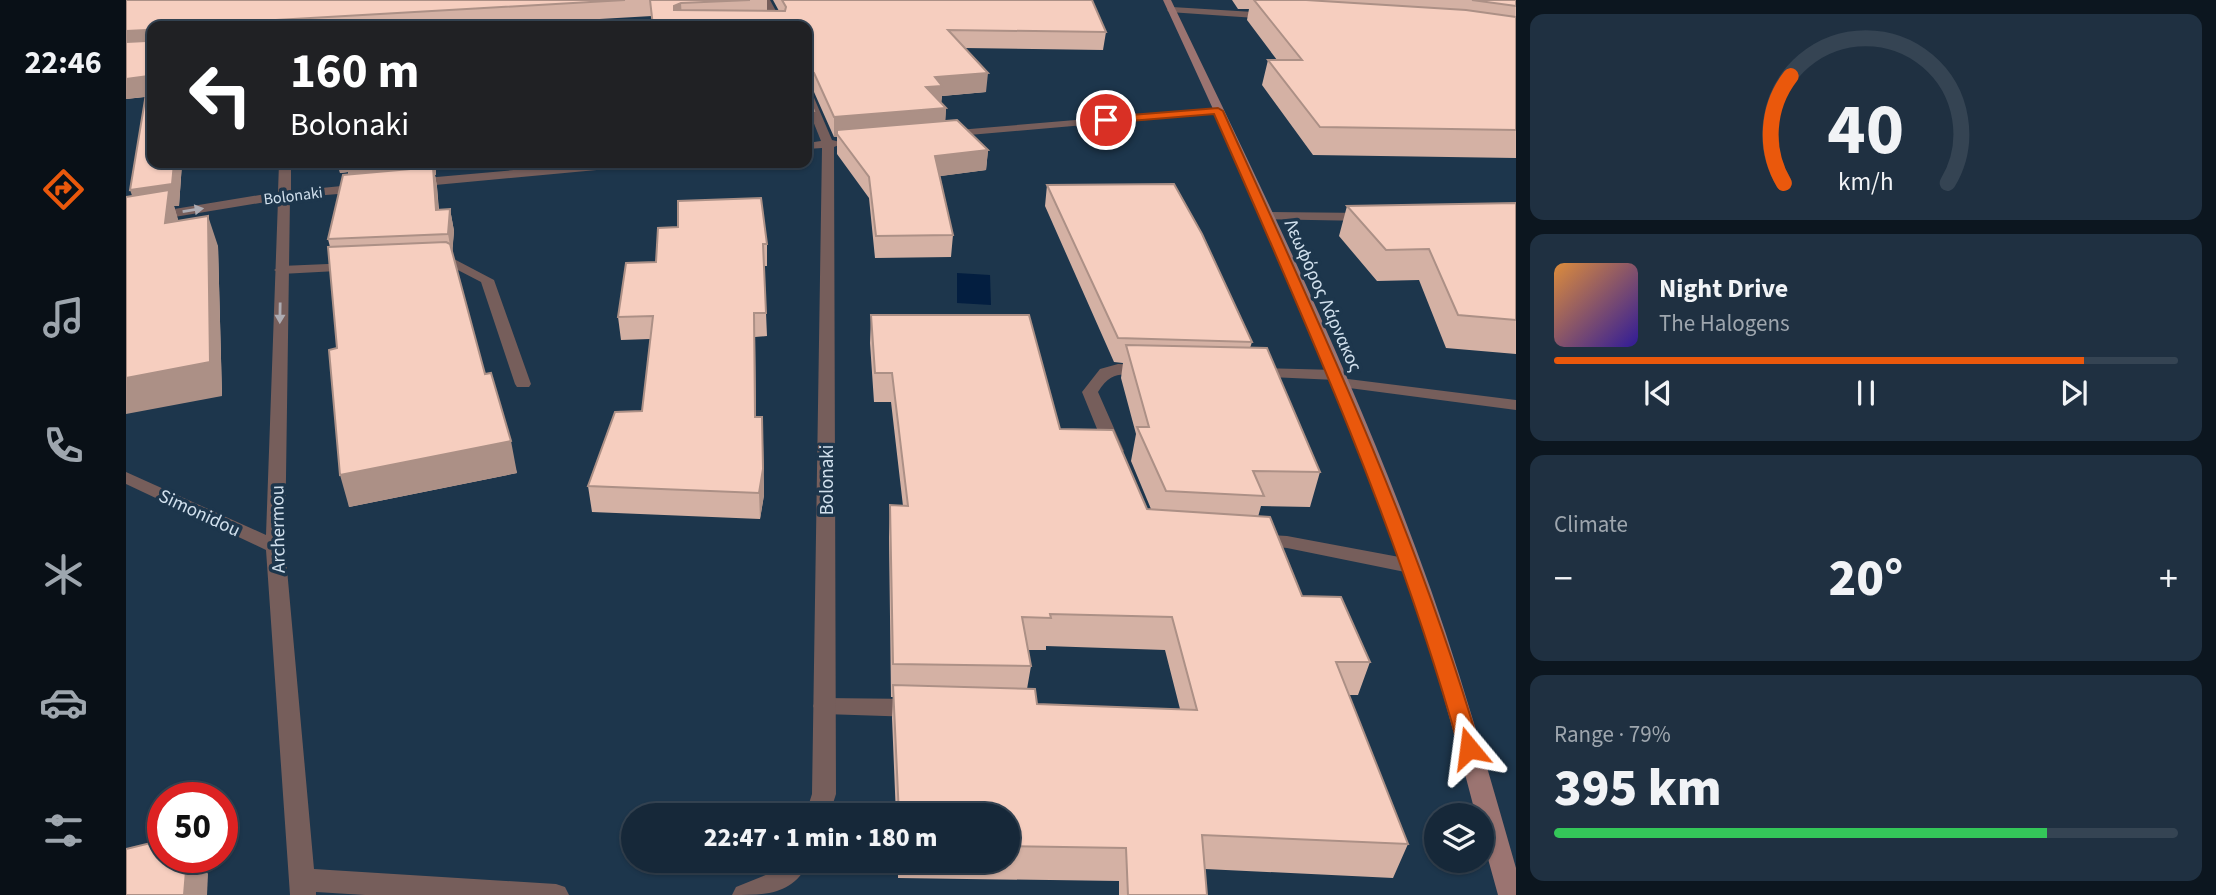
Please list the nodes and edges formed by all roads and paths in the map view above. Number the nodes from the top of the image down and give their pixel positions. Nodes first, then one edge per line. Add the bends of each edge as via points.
1 (766, 0) edge
2 (1169, 5) edge
3 (1279, 16) edge
4 (776, 21) edge
5 (812, 105) edge
6 (1218, 111) junction
7 (939, 135) edge
8 (856, 142) edge
9 (828, 144) junction
10 (812, 146) edge
11 (285, 168) edge
12 (576, 168) edge
13 (394, 185) edge
14 (380, 186) edge
15 (283, 195) junction
16 (1266, 216) junction
17 (1377, 217) edge
18 (126, 221) edge
19 (414, 264) edge
20 (361, 267) edge
21 (281, 270) junction
22 (1167, 370) edge
23 (1234, 372) edge
24 (1338, 379) junction
25 (523, 384) dead end
26 (1516, 405) edge
27 (1120, 463) edge
28 (126, 477) edge
29 (1232, 539) edge
30 (275, 547) junction
31 (1410, 566) junction
32 (824, 706) junction
33 (933, 709) edge
34 (821, 803) edge
35 (785, 873) edge
36 (302, 888) edge
37 (555, 895) edge
38 (745, 895) edge
39 (1511, 895) edge

1 - 4 street
2 - 3 street
2 - 6 main road, Λεωφόρος Λάρνακος
5 - 9 street, Bolonaki
6 - 7 street
6 - 16 main road, Λεωφόρος Λάρνακος
8 - 9 street
9 - 10 street
9 - 32 street, Bolonaki
11 - 15 street, Archermou
12 - 13 street
14 - 15 street, Bolonaki
18 -> 15 street, Bolonaki
15 - 21 street, Archermou
16 - 17 street
16 - 24 main road, Λεωφόρος Λάρνακος
19 - 25 street via 454,262 487,280
20 - 21 street
21 -> 30 street, Archermou
22 - 27 street via 1111,370 1099,375 1090,392
23 - 24 street
24 - 26 street
24 - 31 main road, Λεωφόρος Λάρνακος
28 - 30 street, Simonidou
29 - 31 street via 1287,542
30 - 36 street, Archermou
31 - 39 main road, Λεωφόρος Λάρνακος via 1448,675
32 - 33 street
32 - 34 street, Bolonaki
35 - 38 street
36 - 37 street

